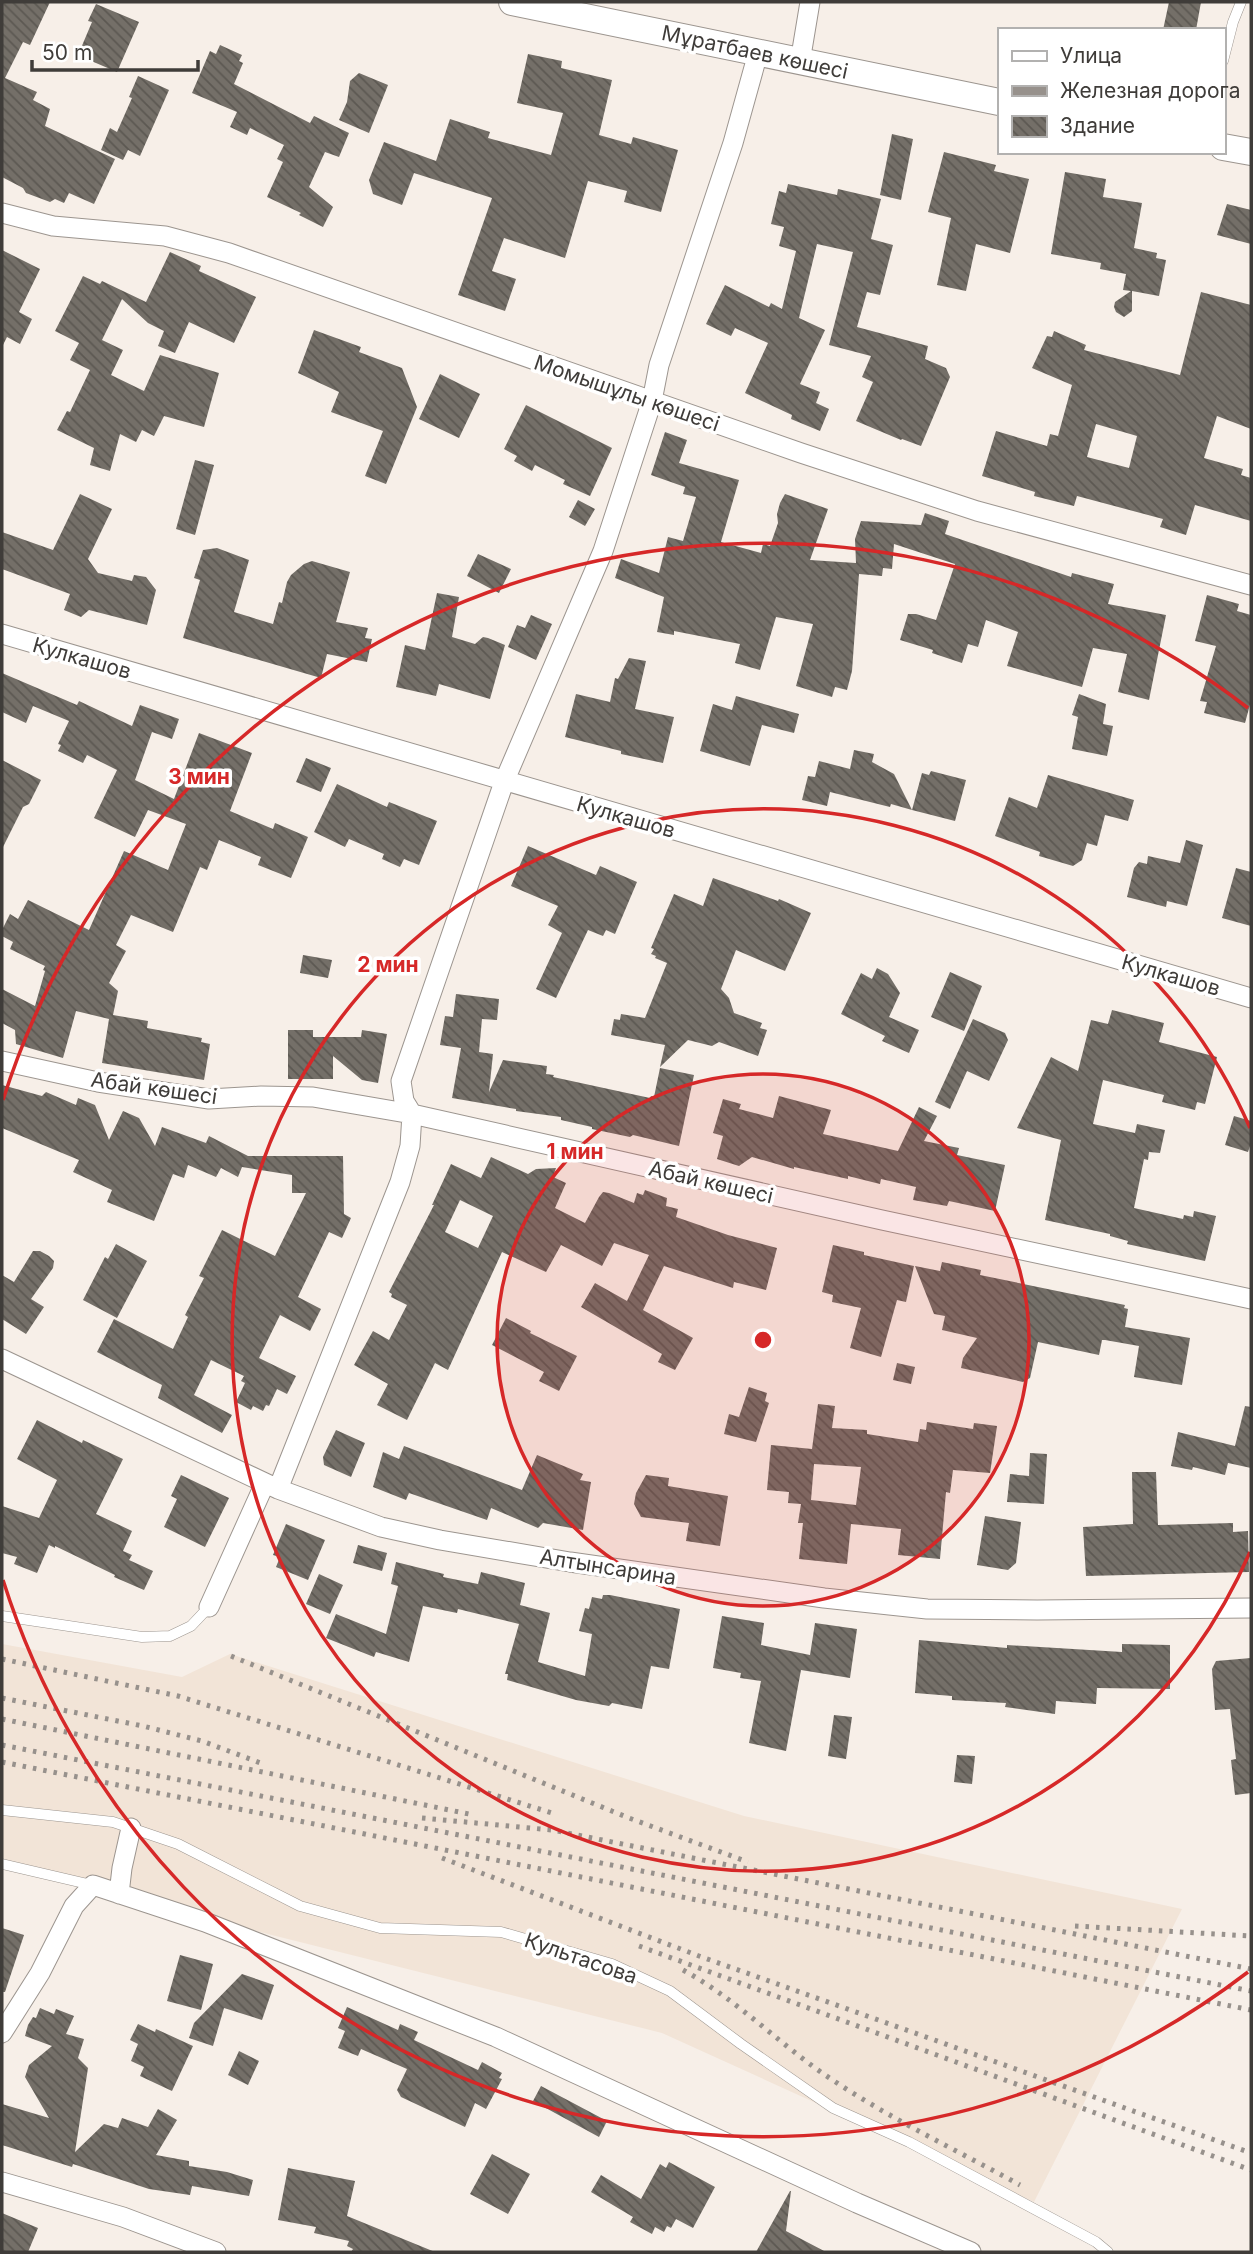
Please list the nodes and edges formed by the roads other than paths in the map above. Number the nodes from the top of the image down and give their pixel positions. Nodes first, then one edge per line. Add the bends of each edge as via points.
1 (512, 2) edge
2 (810, 2) edge
3 (1241, 2) edge
4 (575, 8) edge
5 (758, 53) junction
6 (1225, 53) edge
7 (800, 62) junction
8 (998, 102) edge
9 (1225, 146) edge
10 (1251, 152) edge
11 (2, 213) edge
12 (652, 401) junction
13 (1251, 585) edge
14 (2, 634) edge
15 (504, 782) junction
16 (1251, 998) edge
17 (2, 1061) edge
18 (412, 1114) junction
19 (1251, 1299) edge
20 (2, 1359) edge
21 (271, 1486) junction
22 (209, 1607) joint
23 (1251, 1608) edge
24 (2, 1616) edge
25 (2, 1810) edge
26 (131, 1828) junction
27 (2, 1864) edge
28 (93, 1885) junction
29 (119, 1894) junction
30 (2, 2033) edge
31 (2, 2182) edge
32 (216, 2252) edge
33 (971, 2252) edge
34 (1108, 2252) edge

1 - 4 street, Мұратбаев көшесі
2 - 7 street
3 - 6 lane
4 - 5 street, Мұратбаев көшесі
5 - 7 street, Мұратбаев көшесі
5 - 12 street via 659,365
7 - 8 street, Мұратбаев көшесі
9 - 10 street
11 - 12 street, Момышұлы көшесі via 54,226 164,236 229,253
12 - 13 street, Момышұлы көшесі via 977,511
12 - 15 street via 603,551
14 - 15 street, Кулкашов
15 - 16 street, Кулкашов
15 - 18 street via 401,1081
17 - 18 street, Абай көшесі via 209,1099 313,1097
18 - 19 street, Абай көшесі
18 - 21 street via 410,1146 400,1182
20 - 21 street, Алтынсарина
21 - 22 street
21 - 23 street, Алтынсарина via 381,1527 440,1540 824,1598 927,1609
22 - 24 lane via 191,1626 170,1636 142,1637
25 - 26 lane, Культасова
26 - 29 street
26 - 34 lane, Культасова via 178,1844 300,1906 380,1928 501,1932 612,1964 670,1990 833,2108 909,2142
27 - 28 lane
28 - 29 street
28 - 30 street via 74,1906
29 - 33 street via 205,1922 496,2037
31 - 32 street via 122,2217

